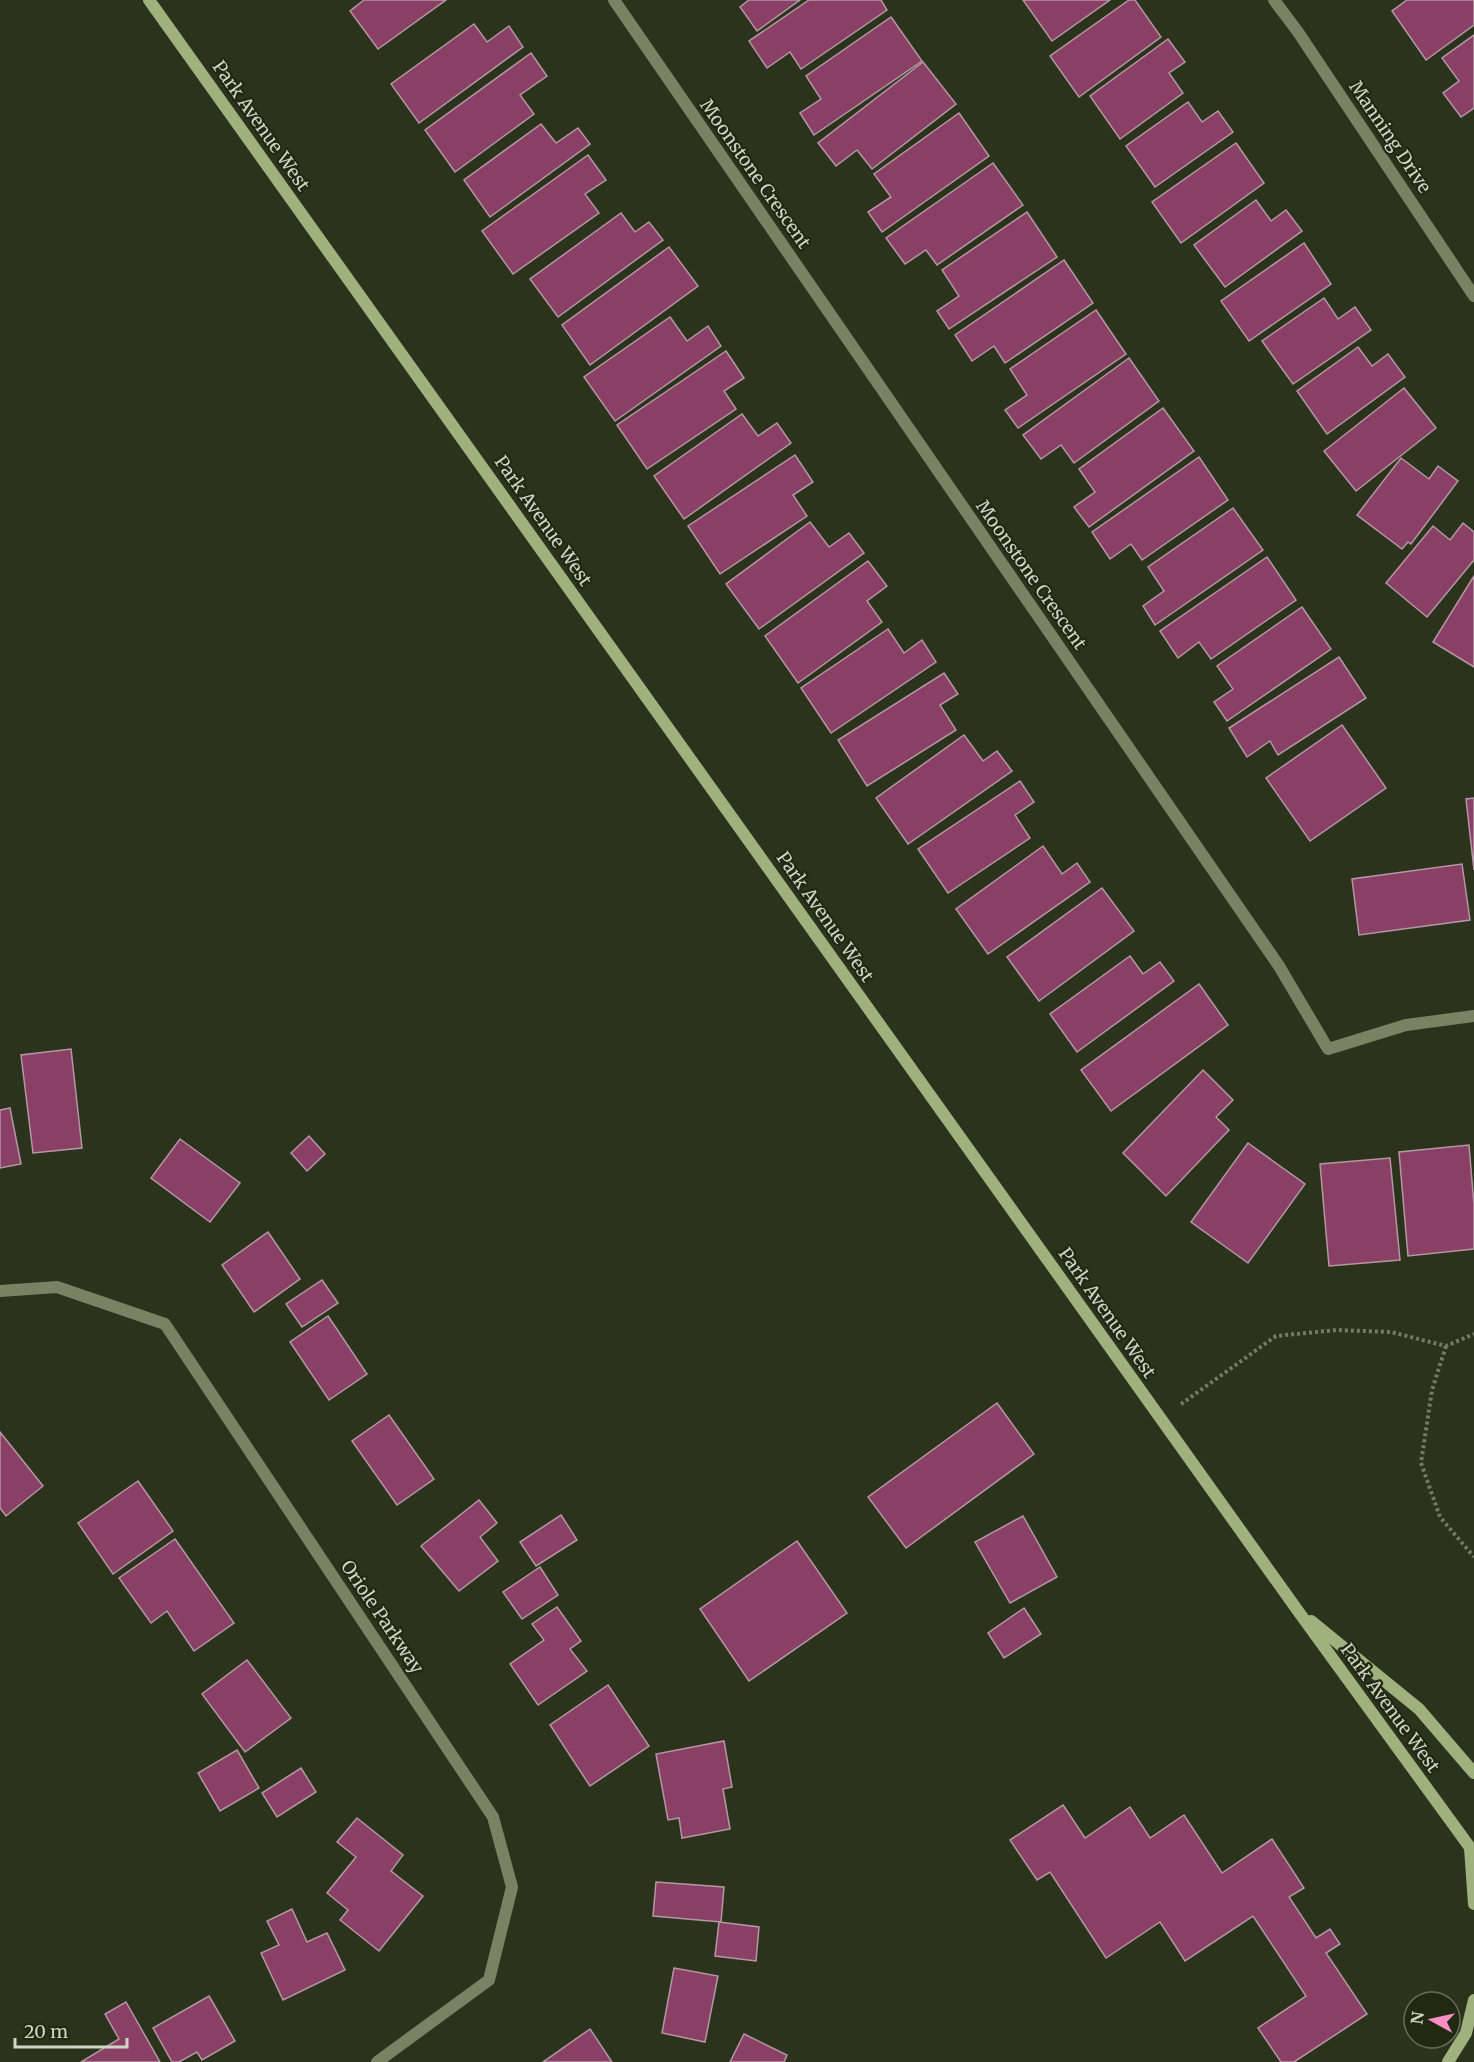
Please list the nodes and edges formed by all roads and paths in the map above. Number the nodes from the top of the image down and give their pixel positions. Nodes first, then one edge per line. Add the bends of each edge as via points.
1 (149, 0) edge
2 (614, 0) edge
3 (1274, 0) edge
4 (1474, 296) edge
5 (1474, 1016) edge
6 (0, 1291) edge
7 (1474, 1334) edge
8 (1446, 1346) junction
9 (1161, 1418) junction
10 (1474, 1557) edge
11 (1298, 1611) junction
12 (1474, 1773) edge
13 (1472, 1851) edge
14 (1474, 1904) edge
15 (1474, 2000) edge
16 (377, 2062) edge
17 (1448, 2062) edge

1 - 9 main road, Park Avenue West
2 - 5 street, Moonstone Crescent via 1279,966 1328,1049 1406,1025
3 - 4 street, Manning Drive
6 - 16 street, Oriole Parkway via 57,1287 165,1324 493,1817 512,1887 489,1980
7 - 8 path
8 - 9 path via 1391,1332 1337,1330 1276,1336
8 - 10 path via 1432,1390 1421,1463 1440,1517
9 - 11 main road, Park Avenue West
11 - 12 main road via 1419,1709
11 - 13 main road, Park Avenue West
13 - 14 main road
15 - 17 main road via 1466,2033

